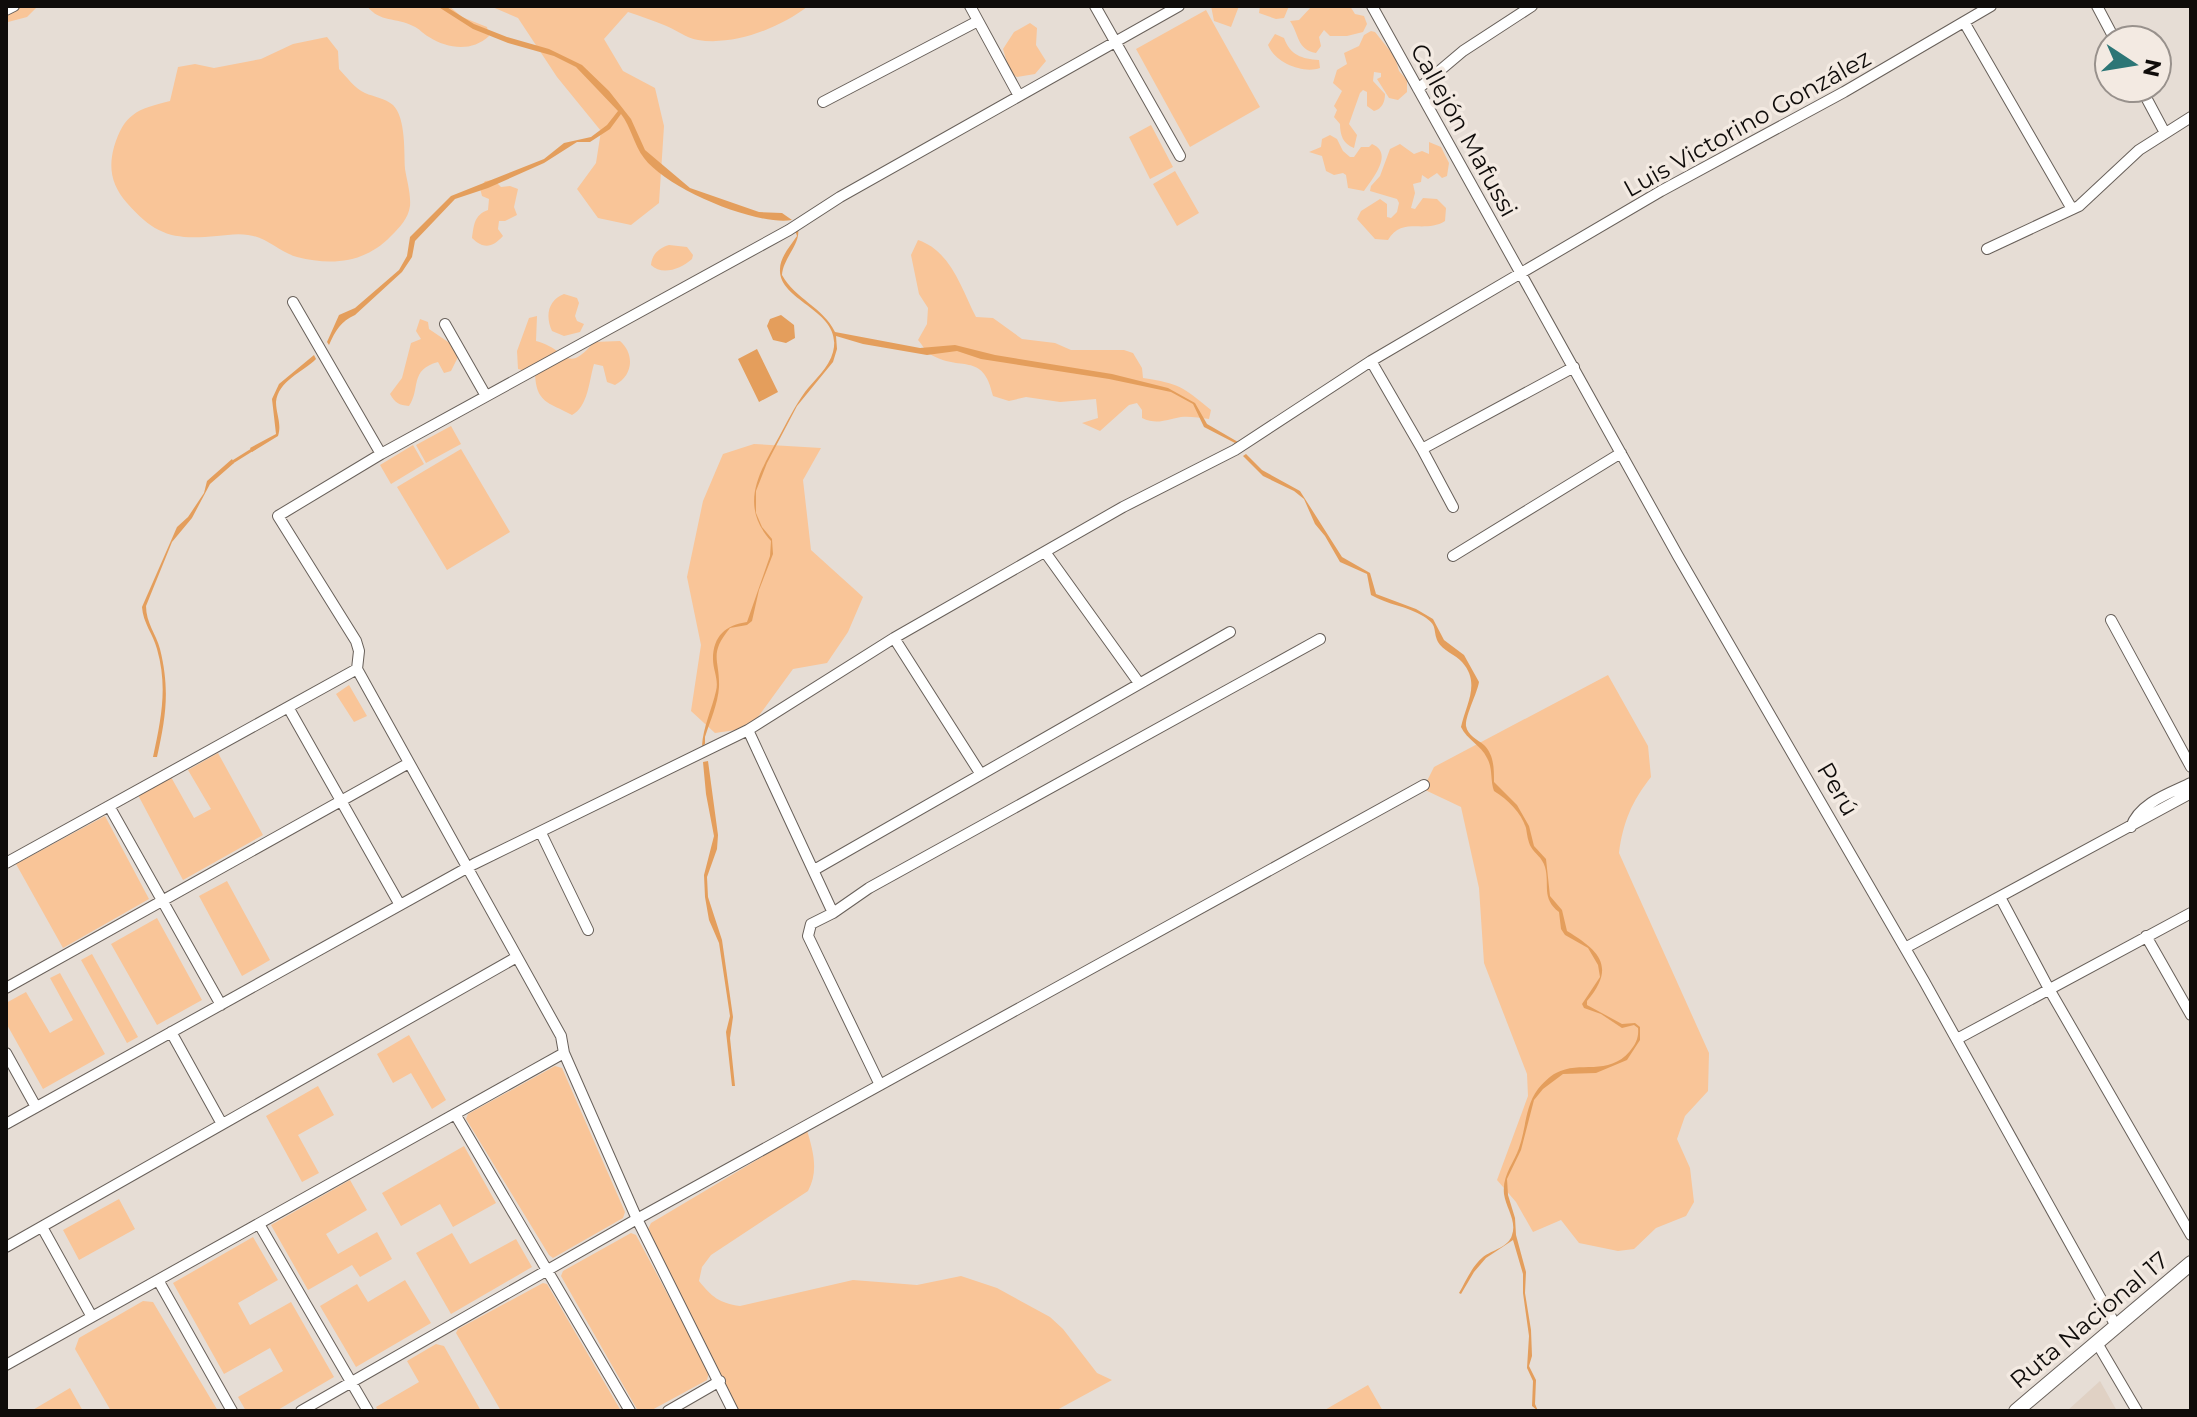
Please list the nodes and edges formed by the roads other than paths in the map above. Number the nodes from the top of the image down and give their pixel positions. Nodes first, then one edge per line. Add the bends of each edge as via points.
1 (14, 6) edge
2 (970, 6) edge
3 (1095, 6) edge
4 (1179, 6) edge
5 (1372, 6) edge
6 (1991, 6) edge
7 (2097, 6) edge
8 (1524, 7) edge
9 (6, 10) edge
10 (978, 21) junction
11 (1964, 22) junction
12 (2107, 24) edge
13 (1114, 42) junction
14 (1418, 89) junction
15 (1019, 96) junction
16 (823, 102) dead end
17 (2150, 104) edge
18 (2191, 117) edge
19 (2165, 133) junction
20 (1180, 156) dead end
21 (2072, 209) junction
22 (1987, 249) dead end
23 (1521, 273) junction
24 (293, 302) dead end
25 (445, 324) dead end
26 (1371, 361) junction
27 (1574, 367) junction
28 (486, 396) junction
29 (1422, 449) junction
30 (1621, 453) junction
31 (381, 454) junction
32 (1453, 507) dead end
33 (1045, 552) junction
34 (1453, 556) dead end
35 (2111, 620) dead end
36 (1230, 632) dead end
37 (894, 638) junction
38 (1320, 639) dead end
39 (357, 669) junction
40 (1139, 683) junction
41 (288, 707) junction
42 (748, 730) junction
43 (409, 763) junction
44 (2191, 767) edge
45 (980, 773) junction
46 (2191, 783) edge
47 (1424, 785) dead end
48 (2191, 793) edge
49 (341, 801) junction
50 (109, 806) junction
51 (2131, 827) junction
52 (541, 833) junction
53 (6, 863) edge
54 (467, 867) junction
55 (814, 870) junction
56 (2000, 897) junction
57 (162, 901) junction
58 (400, 905) junction
59 (833, 913) junction
60 (2191, 913) edge
61 (588, 930) dead end
62 (2146, 936) junction
63 (1905, 948) junction
64 (517, 957) junction
65 (6, 988) edge
66 (2049, 989) junction
67 (221, 1005) junction
68 (2191, 1015) edge
69 (171, 1032) junction
70 (1957, 1039) junction
71 (6, 1053) edge
72 (564, 1053) junction
73 (880, 1085) junction
74 (36, 1107) junction
75 (455, 1114) junction
76 (6, 1124) edge
77 (222, 1124) junction
78 (637, 1219) junction
79 (259, 1224) junction
80 (42, 1227) junction
81 (2191, 1235) edge
82 (6, 1247) edge
83 (2189, 1269) edge
84 (547, 1270) junction
85 (158, 1280) junction
86 (92, 1317) junction
87 (2116, 1326) junction
88 (2097, 1343) junction
89 (6, 1365) edge
90 (720, 1381) junction
91 (351, 1382) junction
92 (232, 1411) edge
93 (301, 1411) edge
94 (368, 1411) edge
95 (630, 1411) edge
96 (668, 1411) edge
97 (733, 1411) edge
98 (2016, 1411) edge
99 (2137, 1411) edge

1 - 9 street
2 - 10 street
3 - 13 street
4 - 13 street
5 - 14 street, Callejón Mafussi
6 - 11 street, Luis Victorino González
7 - 12 street
8 - 14 street
10 - 15 street
10 - 16 street
11 - 21 street
11 - 23 street, Luis Victorino González
13 - 15 street
13 - 20 street
14 - 23 street, Callejón Mafussi
15 - 28 street
17 - 19 street
18 - 19 street
19 - 21 street
21 - 22 street
23 - 26 street, Luis Victorino González
23 - 27 street, Perú
24 - 31 street
25 - 28 street
26 - 29 street
26 - 33 street, Luis Victorino González via 1235,450
27 - 29 street
27 - 30 street, Perú
28 - 31 street
29 - 32 street
30 - 34 street
30 - 63 street, Perú
31 - 39 street via 278,516 356,641
33 - 37 street, Luis Victorino González
33 - 40 street
35 - 44 street
36 - 40 street
37 - 42 street, Luis Victorino González
37 - 45 street
38 - 59 street via 869,888
39 - 41 street
39 - 43 street
40 - 45 street
41 - 49 street
41 - 50 street
42 - 52 street, Luis Victorino González
42 - 55 street
43 - 49 street
43 - 54 street
45 - 55 street
46 - 51 street via 2135,815
47 - 73 street
48 - 51 street
49 - 57 street
49 - 58 street
50 - 53 street
50 - 57 street
51 - 56 street
52 - 54 street, Luis Victorino González
52 - 61 street
54 - 58 street, Luis Victorino González
54 - 64 street
55 - 59 street
56 - 63 street
56 - 66 street
57 - 65 street
57 - 67 street
58 - 67 street, Luis Victorino González
59 - 73 street via 811,924 808,936
60 - 62 street
62 - 66 street
62 - 68 street
63 - 70 street, Perú
64 - 72 street via 561,1036
64 - 77 street
66 - 70 street
66 - 81 street
67 - 69 street, Luis Victorino González
69 - 74 street, Luis Victorino González
69 - 77 street
70 - 87 street, Perú
71 - 74 street
72 - 75 street
72 - 78 street
73 - 78 street
74 - 76 street, Luis Victorino González
75 - 79 street
75 - 84 street
77 - 80 street
78 - 84 street
78 - 90 street
79 - 85 street
79 - 91 street
80 - 82 street
80 - 86 street
83 - 87 street, Ruta Nacional 17
84 - 91 street
84 - 95 street
85 - 86 street
85 - 92 street
86 - 89 street
87 - 88 street, Ruta Nacional 17
88 - 98 street, Ruta Nacional 17
88 - 99 street
90 - 96 street
90 - 97 street
91 - 93 street
91 - 94 street

